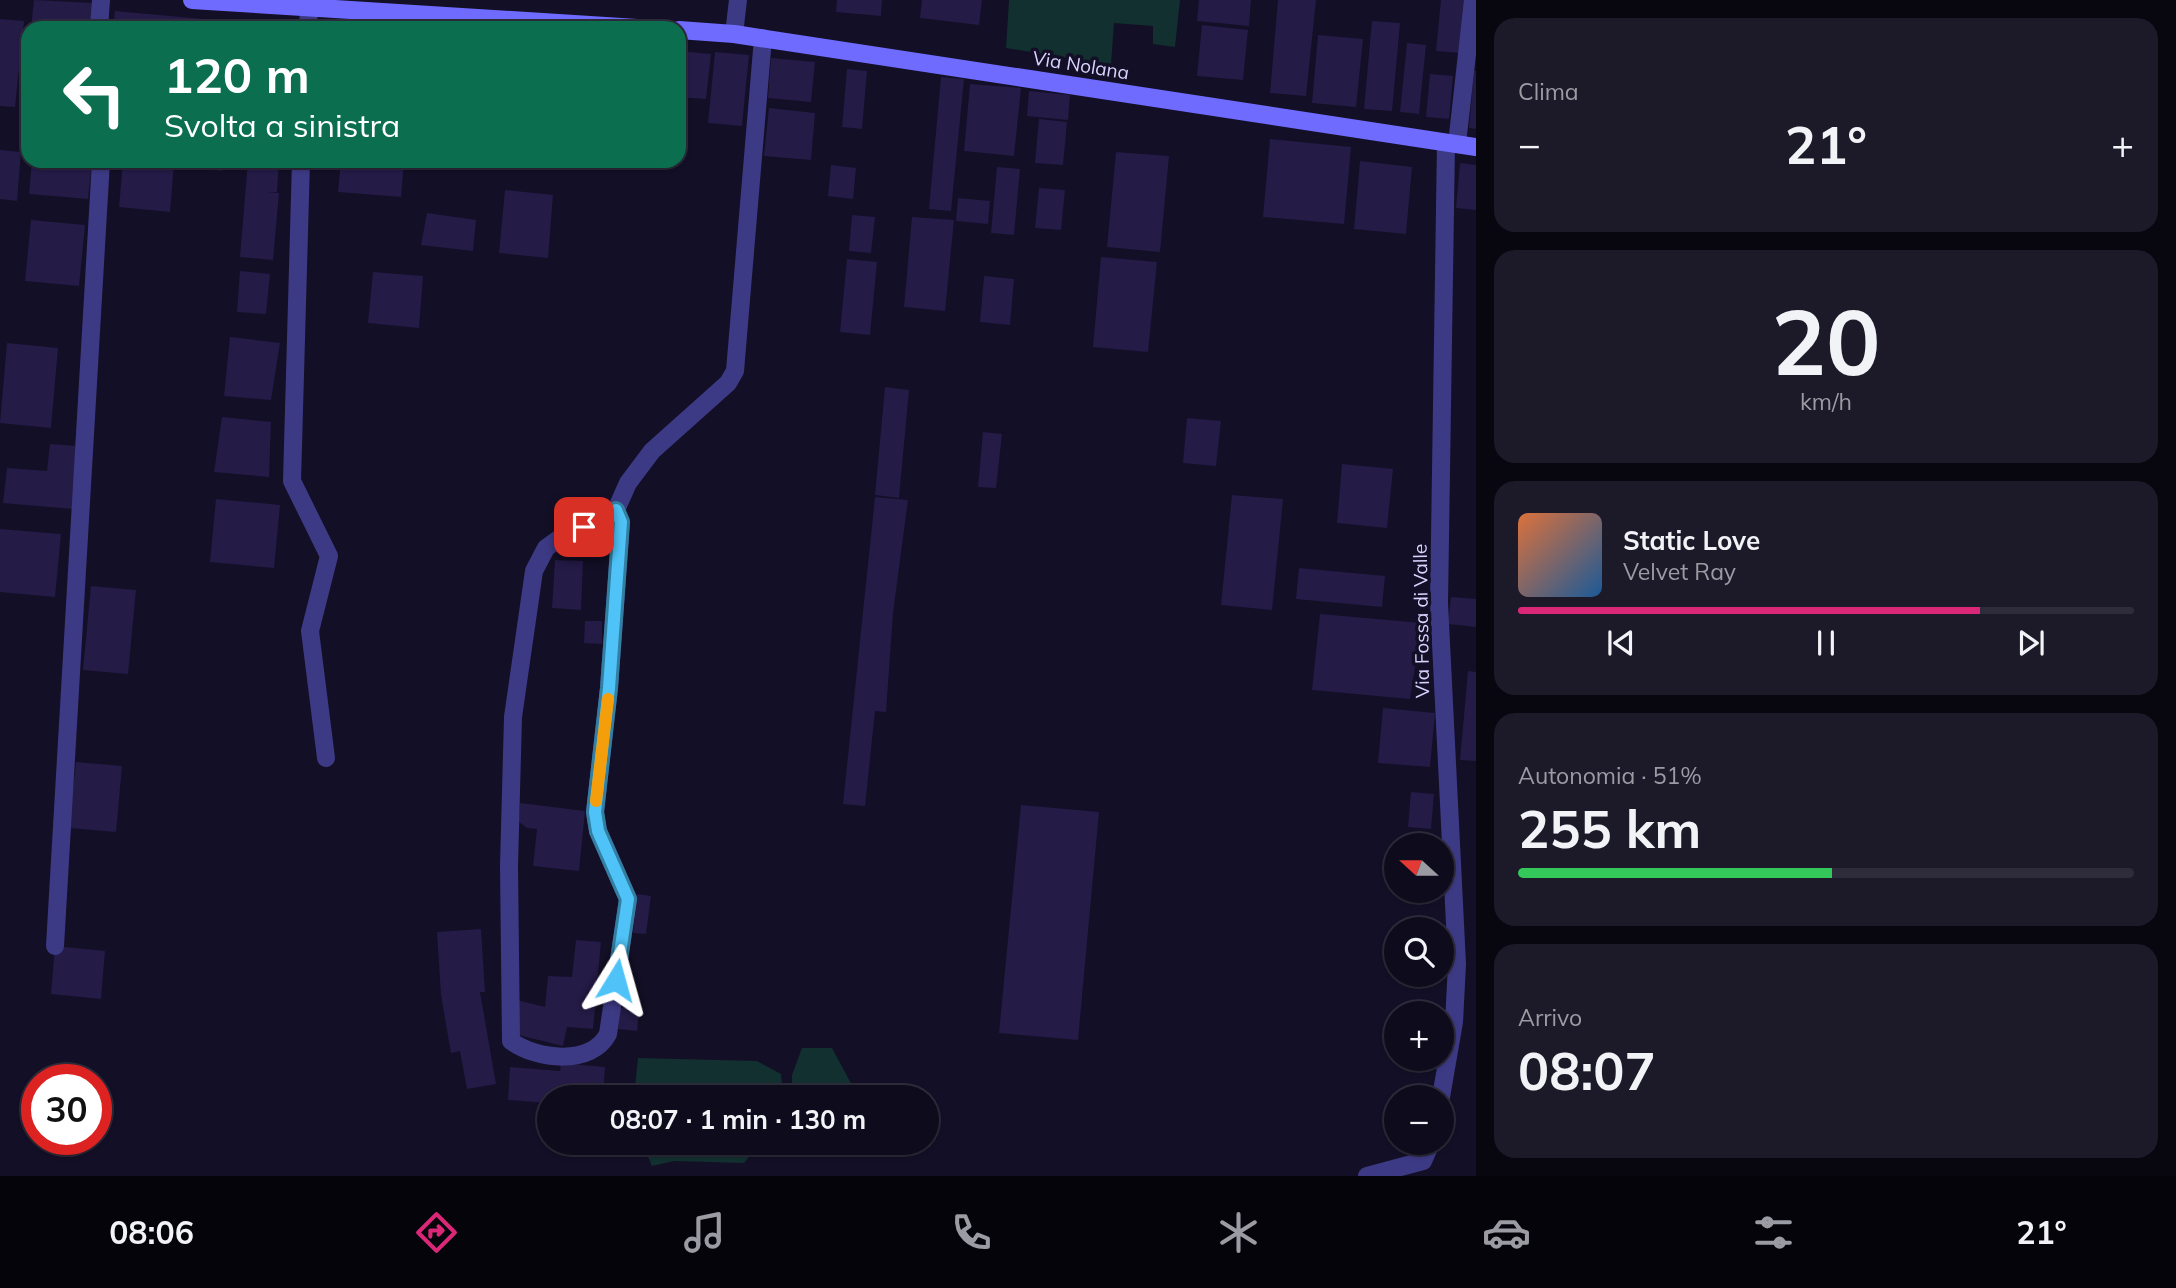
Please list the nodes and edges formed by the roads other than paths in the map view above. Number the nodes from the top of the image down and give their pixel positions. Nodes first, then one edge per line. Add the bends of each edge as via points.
1 (101, 0) edge
2 (192, 0) edge
3 (738, 0) edge
4 (1473, 0) edge
5 (309, 9) junction
6 (100, 21) edge
7 (308, 21) edge
8 (516, 21) edge
9 (686, 31) edge
10 (734, 34) junction
11 (764, 38) junction
12 (1451, 143) junction
13 (1476, 147) edge
14 (101, 168) edge
15 (301, 168) edge
16 (616, 510) junction
17 (326, 758) dead end
18 (55, 946) dead end
19 (1443, 1085) edge
20 (1426, 1155) edge
21 (1367, 1176) edge

1 - 6 street
2 - 5 street
3 - 10 street
4 - 12 street, Via Fossa di Valle
5 - 7 street
5 - 8 street
9 - 10 street, Via Nolana
10 - 11 street, Via Nolana
11 - 12 street, Via Nolana
11 - 16 street via 735,370 728,383 652,451 628,483
12 - 13 street, Via Nolana
12 - 19 street, Via Fossa di Valle via 1438,603 1457,964 1454,1022
14 - 18 street
15 - 17 street via 292,481 329,556 310,631
16 - 16 street via 621,522 595,812 598,831 628,899 608,1034 591,1054 557,1056 523,1050 511,1041 513,717 534,571 546,548
20 - 21 street via 1423,1161

